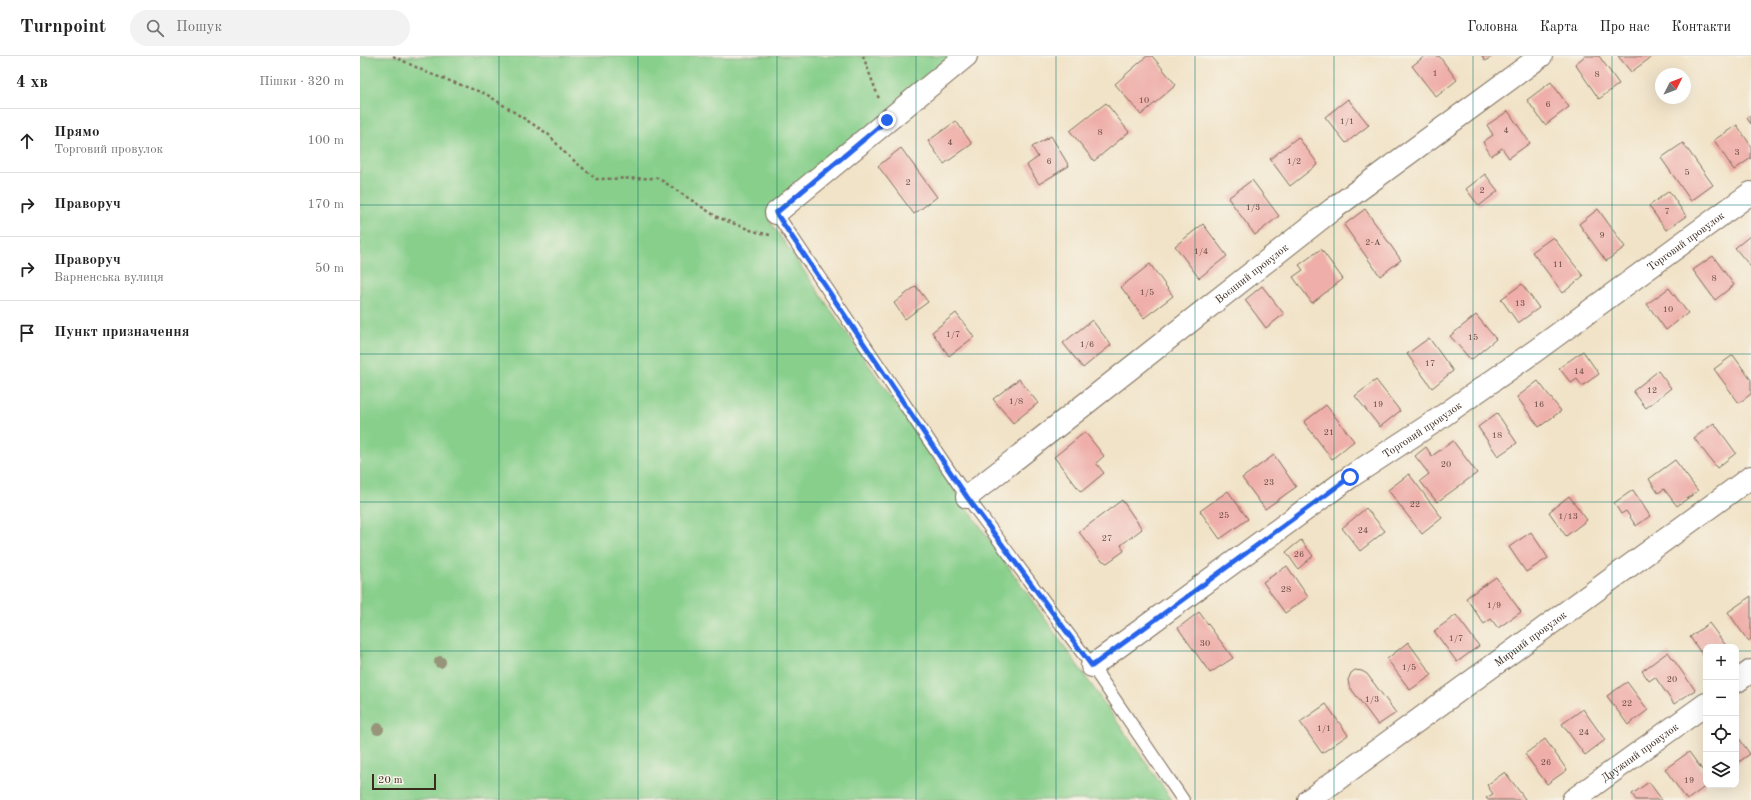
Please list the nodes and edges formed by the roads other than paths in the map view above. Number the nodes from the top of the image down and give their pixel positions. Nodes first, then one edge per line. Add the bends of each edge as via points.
1 (966, 56) edge
2 (1541, 56) edge
3 (1751, 193) edge
4 (776, 213) joint
5 (1751, 477) edge
6 (967, 497) junction
7 (1092, 666) junction
8 (1751, 671) edge
9 (1739, 680) edge
10 (1703, 706) edge
11 (1183, 800) edge
12 (1309, 800) edge
13 (1573, 800) edge

1 - 4 street
2 - 6 street, Воєнний провулок via 1333,209
3 - 7 street, Торговий провулок via 1535,351 1350,477
4 - 6 lane
5 - 12 street, Мирний провулок
6 - 7 lane
7 - 11 lane
8 - 9 street
10 - 13 street, Дружний провулок

